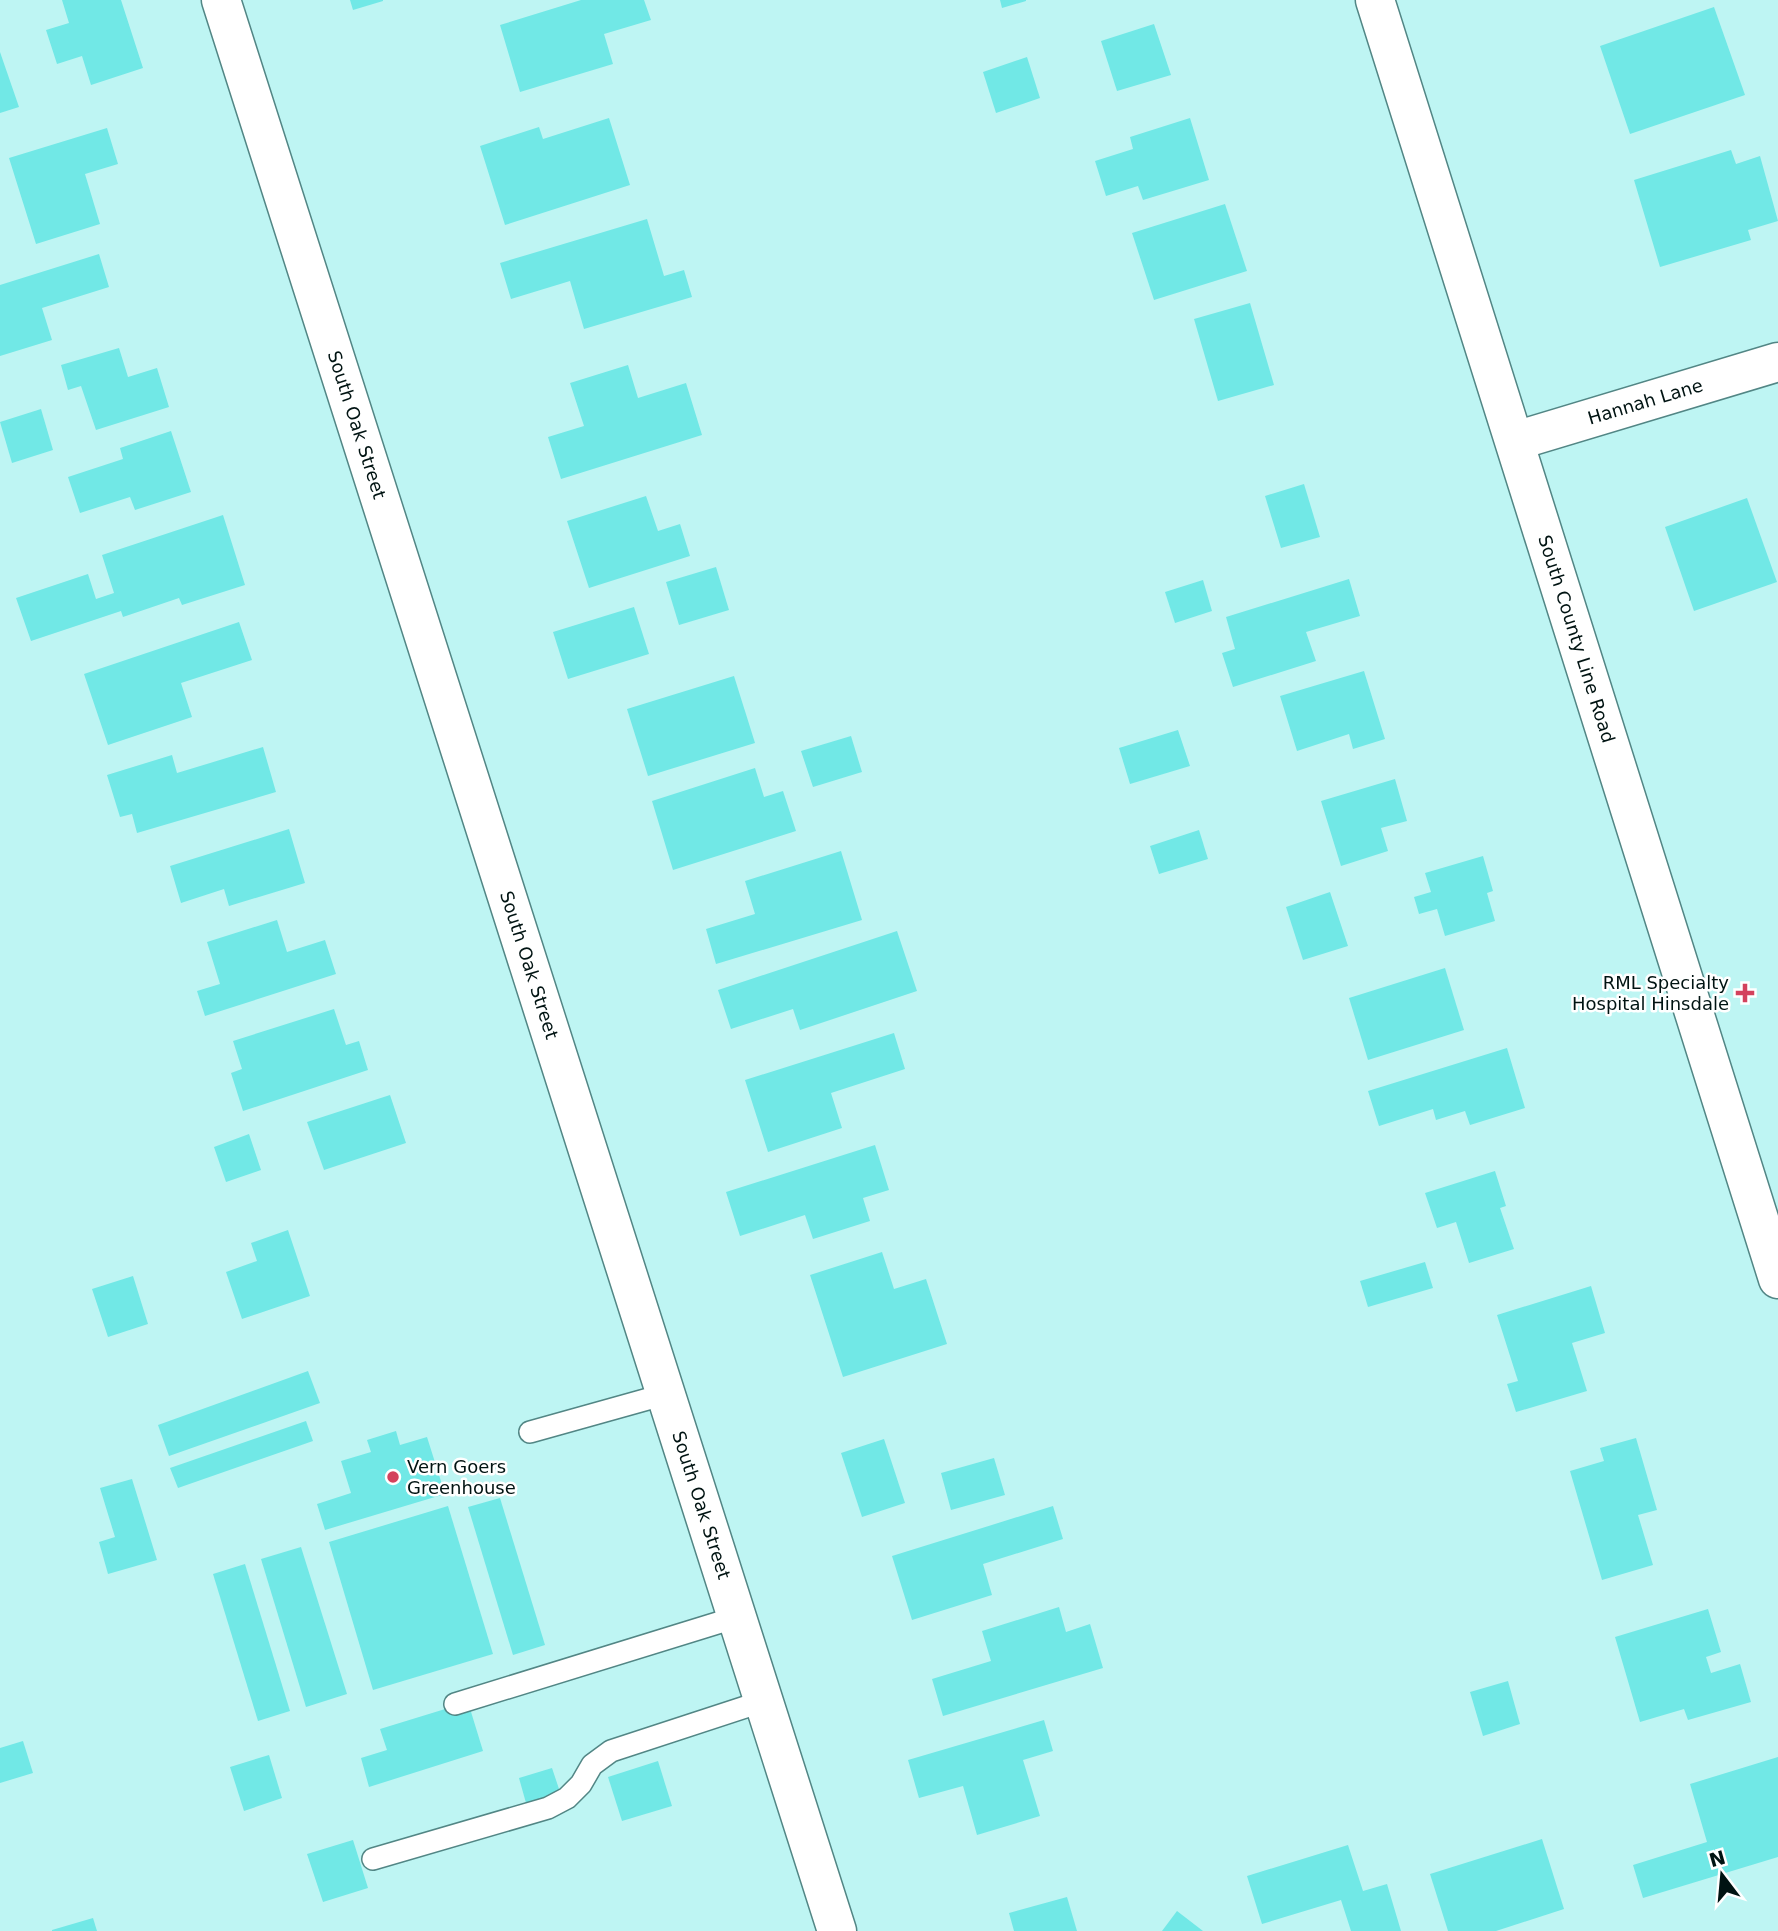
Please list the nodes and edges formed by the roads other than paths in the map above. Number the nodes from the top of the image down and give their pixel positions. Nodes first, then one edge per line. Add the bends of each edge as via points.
1 (221, 0) edge
2 (1375, 0) edge
3 (1778, 362) edge
4 (1515, 441) junction
5 (1778, 1279) edge
6 (666, 1394) junction
7 (530, 1432) dead end
8 (737, 1617) junction
9 (764, 1701) junction
10 (455, 1704) dead end
11 (373, 1859) dead end
12 (838, 1931) edge

1 - 6 street, South Oak Street
2 - 4 street, South County Line Road
3 - 4 street, Hannah Lane
4 - 5 street, South County Line Road
6 - 7 lane
6 - 8 street, South Oak Street
8 - 9 street, South Oak Street
8 - 10 lane
9 - 11 lane via 611,1751 592,1765 567,1798 548,1808
9 - 12 street, South Oak Street

